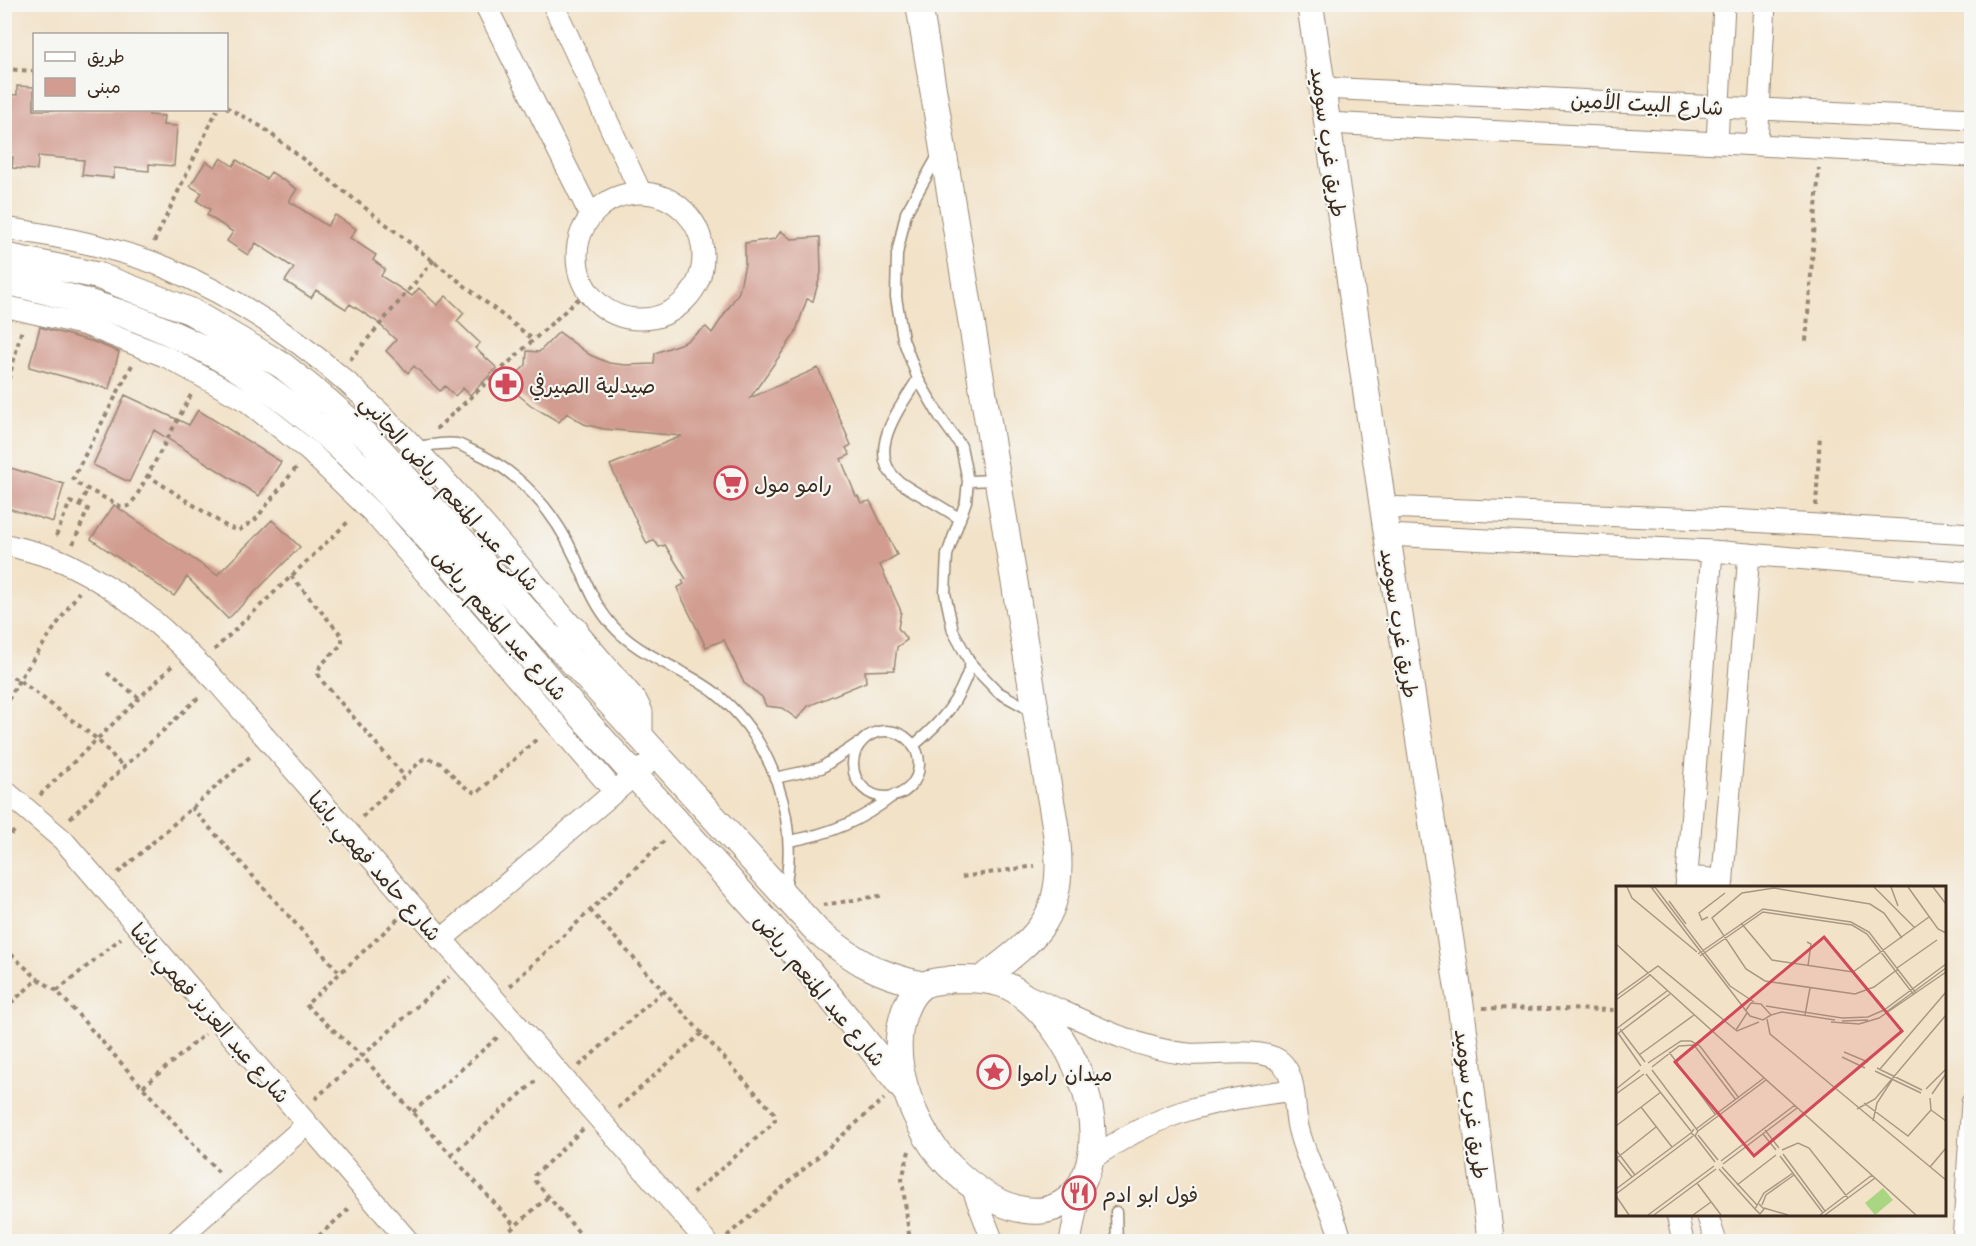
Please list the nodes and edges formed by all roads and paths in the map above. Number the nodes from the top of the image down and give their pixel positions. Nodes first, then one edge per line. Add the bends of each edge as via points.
1 (485, 4) edge
2 (553, 4) edge
3 (920, 4) edge
4 (1310, 4) edge
5 (1724, 4) edge
6 (1765, 4) edge
7 (4, 69) edge
8 (33, 71) edge
9 (1322, 88) junction
10 (1717, 106) junction
11 (228, 108) edge
12 (1760, 108) junction
13 (217, 111) edge
14 (1971, 119) edge
15 (1327, 123) junction
16 (1717, 143) junction
17 (1757, 144) junction
18 (944, 146) junction
19 (1820, 147) junction
20 (1971, 156) edge
21 (641, 193) junction
22 (591, 216) junction
23 (4, 228) edge
24 (4, 256) edge
25 (434, 260) junction
26 (145, 261) junction
27 (4, 281) edge
28 (587, 291) junction
29 (4, 306) edge
30 (26, 311) junction
31 (534, 340) junction
32 (1806, 341) dead end
33 (142, 347) junction
34 (339, 373) junction
35 (201, 376) junction
36 (918, 379) junction
37 (7, 381) edge
38 (4, 397) edge
39 (1820, 434) dead end
40 (416, 447) junction
41 (309, 451) junction
42 (147, 475) junction
43 (998, 480) junction
44 (968, 482) junction
45 (87, 490) junction
46 (79, 505) junction
47 (377, 505) junction
48 (1383, 507) junction
49 (960, 519) junction
50 (1731, 520) junction
51 (1815, 525) junction
52 (1971, 534) edge
53 (1387, 535) junction
54 (4, 544) edge
55 (1730, 552) junction
56 (56, 560) junction
57 (1971, 573) edge
58 (291, 576) junction
59 (90, 577) junction
60 (567, 639) junction
61 (193, 657) junction
62 (971, 664) junction
63 (107, 673) dead end
64 (4, 675) edge
65 (19, 680) junction
66 (216, 681) junction
67 (139, 698) junction
68 (4, 708) edge
69 (1036, 713) junction
70 (555, 723) junction
71 (97, 739) junction
72 (268, 741) junction
73 (860, 742) junction
74 (650, 746) junction
75 (913, 746) junction
76 (125, 769) junction
77 (405, 777) junction
78 (775, 778) junction
79 (624, 784) junction
80 (4, 790) edge
81 (895, 795) junction
82 (191, 807) junction
83 (27, 808) junction
84 (679, 826) junction
85 (347, 831) junction
86 (54, 832) junction
87 (789, 841) junction
88 (1057, 862) junction
89 (962, 878) dead end
90 (1686, 882) edge
91 (1722, 884) edge
92 (102, 886) junction
93 (885, 895) dead end
94 (790, 903) junction
95 (412, 906) junction
96 (590, 910) junction
97 (136, 926) junction
98 (441, 940) junction
99 (4, 948) edge
100 (463, 964) junction
101 (339, 972) junction
102 (38, 979) junction
103 (981, 980) junction
104 (923, 986) junction
105 (664, 990) junction
106 (1014, 990) junction
107 (57, 991) junction
108 (495, 1000) junction
109 (1461, 1008) junction
110 (4, 1009) edge
111 (1616, 1010) edge
112 (219, 1022) junction
113 (514, 1022) junction
114 (702, 1033) junction
115 (363, 1057) junction
116 (558, 1073) junction
117 (144, 1087) junction
118 (903, 1088) junction
119 (1293, 1090) junction
120 (1971, 1103) edge
121 (413, 1112) junction
122 (917, 1115) junction
123 (303, 1119) junction
124 (599, 1119) junction
125 (451, 1155) junction
126 (1085, 1173) junction
127 (972, 1187) junction
128 (233, 1190) junction
129 (367, 1192) junction
130 (549, 1196) junction
131 (677, 1207) junction
132 (1116, 1212) dead end
133 (1677, 1216) edge
134 (1707, 1216) edge
135 (515, 1226) junction
136 (175, 1242) edge
137 (312, 1242) edge
138 (409, 1242) edge
139 (497, 1242) edge
140 (587, 1242) edge
141 (707, 1242) edge
142 (720, 1242) edge
143 (910, 1242) edge
144 (993, 1242) edge
145 (1070, 1242) edge
146 (1117, 1242) edge
147 (1342, 1242) edge
148 (1491, 1242) edge
149 (1683, 1242) edge
150 (1716, 1242) edge
151 (1964, 1242) edge

1 - 22 street
2 - 21 street
3 - 18 street
4 - 9 street, طريق غرب سوميد
5 - 10 street
6 - 12 street
7 - 8 path
9 - 10 street, شارع البيت الأمين
9 - 15 street, طريق غرب سوميد
10 - 12 street, شارع البيت الأمين
10 - 16 street
11 - 25 path via 262,127
12 - 14 street, شارع البيت الأمين
12 - 17 street
13 - 26 path
15 - 16 street, شارع البيت الأمين
15 - 48 street, طريق غرب سوميد
16 - 17 street, شارع البيت الأمين
17 - 19 street, شارع البيت الأمين
18 - 36 lane via 906,213 897,254 896,297 903,339
18 - 43 street
19 - 20 street, شارع البيت الأمين
19 - 32 path
21 - 22 street via 613,199
21 - 28 street via 660,196 692,220 703,258 700,277 676,309 658,317 618,315 601,306
22 - 28 street via 577,253 579,273
23 - 26 street, شارع عبد المنعم رياض الجانبي via 99,246
24 - 60 street, شارع عبد المنعم رياض via 99,276 190,311 282,366 372,441
25 - 31 path
25 - 34 path
26 - 34 street, شارع عبد المنعم رياض الجانبي via 232,299 294,338
27 - 47 street, شارع عبد المنعم رياض via 94,302 179,334 258,382 330,438
28 - 31 path
29 - 30 street
30 - 33 street via 86,325
30 - 37 path
31 - 40 path
33 - 35 street
33 - 45 path via 74,472 76,483
34 - 40 street, شارع عبد المنعم رياض الجانبي
35 - 41 street via 248,402
35 - 42 path
36 - 44 lane via 961,446
36 - 49 lane via 886,431 884,451 890,470 903,484
37 - 38 path
39 - 51 path
40 - 60 street, شارع عبد المنعم رياض الجانبي
40 - 78 lane via 456,444 492,460 524,483 549,512 574,555 589,592 612,625 641,651 714,692 745,722 769,759
41 - 42 path via 255,520 238,531
41 - 47 street
42 - 45 path via 129,506 122,507
43 - 44 lane
43 - 69 street
44 - 49 lane
45 - 46 path
46 - 56 path via 70,502
46 - 56 path via 88,509
47 - 58 path
47 - 70 street
47 - 79 street, شارع عبد المنعم رياض
48 - 50 street
48 - 53 street, طريق غرب سوميد
49 - 62 lane via 947,555 945,593 953,631
50 - 51 street
50 - 55 street
51 - 52 street
53 - 55 street
53 - 109 street, طريق غرب سوميد
54 - 56 street, شارع حامد فهمي باشا
55 - 57 street
55 - 90 street
55 - 91 street
56 - 59 street, شارع حامد فهمي باشا
58 - 61 path
58 - 77 path via 342,636 342,644 320,666 318,674
59 - 61 street, شارع حامد فهمي باشا via 126,597
59 - 65 path
60 - 74 street, شارع عبد المنعم رياض
61 - 66 street, شارع حامد فهمي باشا
61 - 67 path
62 - 69 lane via 998,692
62 - 75 lane via 962,691 948,714
63 - 67 path
64 - 65 path
65 - 68 path
65 - 71 path
66 - 72 street, شارع حامد فهمي باشا
66 - 76 path
67 - 71 path
69 - 88 street
70 - 77 path via 477,793 465,790 432,758 423,759
70 - 79 street
71 - 76 path
71 - 83 path
72 - 82 path
72 - 85 street, شارع حامد فهمي باشا
73 - 75 lane via 882,731 905,737
73 - 78 lane via 821,768
73 - 81 lane via 853,765 855,777 872,794
74 - 79 street
74 - 94 street, شارع عبد المنعم رياض
75 - 81 lane via 918,763 914,781
76 - 86 path
77 - 85 path
78 - 87 lane
79 - 84 street, شارع عبد المنعم رياض
79 - 98 street
80 - 83 street, شارع عبد العزيز فهمي باشا
81 - 87 lane via 846,826
82 - 92 path
82 - 101 path
83 - 86 street, شارع عبد العزيز فهمي باشا
84 - 96 path
84 - 118 street, شارع عبد المنعم رياض via 782,939
85 - 95 street, شارع حامد فهمي باشا
86 - 92 street, شارع عبد العزيز فهمي باشا
87 - 94 lane
88 - 89 path
88 - 103 street via 1054,903 1041,927
90 - 91 street
92 - 97 street, شارع عبد العزيز فهمي باشا
93 - 94 path
94 - 104 street, شارع عبد المنعم رياض via 855,962 888,978
95 - 98 street, شارع حامد فهمي باشا
95 - 101 path
96 - 105 path
96 - 108 path
97 - 107 path
97 - 112 street, شارع عبد العزيز فهمي باشا
98 - 100 street, شارع حامد فهمي باشا
99 - 102 path
100 - 108 street, شارع حامد فهمي باشا
100 - 115 path
101 - 115 path via 306,1005
102 - 107 path
102 - 110 path
103 - 104 street via 953,979
103 - 106 street
104 - 118 street via 903,1009 897,1047
105 - 114 path
105 - 116 path
106 - 119 street via 1143,1045 1209,1056 1270,1055 1286,1066
106 - 126 street via 1062,1037 1077,1065 1090,1105 1091,1146
107 - 117 path
108 - 113 street, شارع حامد فهمي باشا
109 - 111 path
109 - 148 street, طريق غرب سوميد
112 - 117 path
112 - 123 street, شارع عبد العزيز فهمي باشا
113 - 116 street, شارع حامد فهمي باشا
113 - 121 path
114 - 124 path
114 - 131 path via 774,1113 775,1120
115 - 121 path
115 - 123 path
116 - 124 street, شارع حامد فهمي باشا
116 - 125 path
117 - 128 path
118 - 122 street
118 - 142 path
119 - 126 street via 1194,1107 1138,1129
119 - 147 street via 1298,1128
120 - 151 street
121 - 125 path
122 - 127 street via 928,1138
122 - 143 path via 902,1179
123 - 128 street
123 - 129 street, شارع عبد العزيز فهمي باشا
124 - 130 path via 535,1175 535,1181
124 - 131 street, شارع حامد فهمي باشا
125 - 135 path
126 - 127 street via 1062,1209 1032,1216 996,1205
126 - 145 street
127 - 144 street
128 - 136 street
129 - 137 path
129 - 138 street, شارع عبد العزيز فهمي باشا
130 - 135 path
130 - 140 path
131 - 141 street, شارع حامد فهمي باشا
132 - 146 lane
133 - 149 street
134 - 150 street
135 - 139 path

